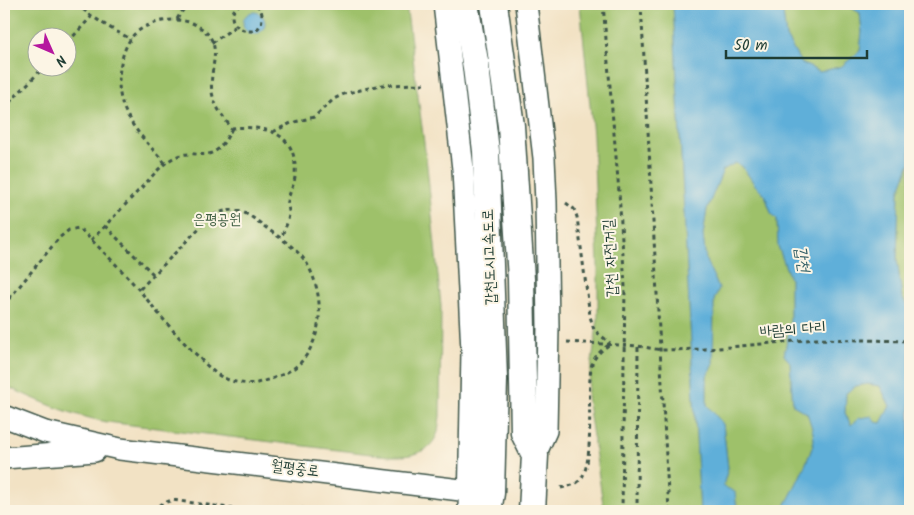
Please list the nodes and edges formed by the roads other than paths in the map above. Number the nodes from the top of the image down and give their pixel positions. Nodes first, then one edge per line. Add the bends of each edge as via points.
1 (444, 4) edge
2 (465, 4) edge
3 (494, 4) edge
4 (526, 4) edge
5 (5, 416) edge
6 (120, 449) junction
7 (535, 454) junction
8 (4, 457) edge
9 (469, 501) edge
10 (488, 511) edge
11 (532, 511) edge

1 - 9 street via 463,169 472,351
2 - 10 main road, 갑천도시고속도로 via 486,151 494,380
3 - 7 main road, 갑천도시고속도로 via 511,126 521,279 524,433
4 - 7 street via 544,158 546,212 546,431
5 - 6 street via 45,432
5 - 8 street via 12,434
6 - 8 street
6 - 9 street, 월평중로
7 - 11 main road

